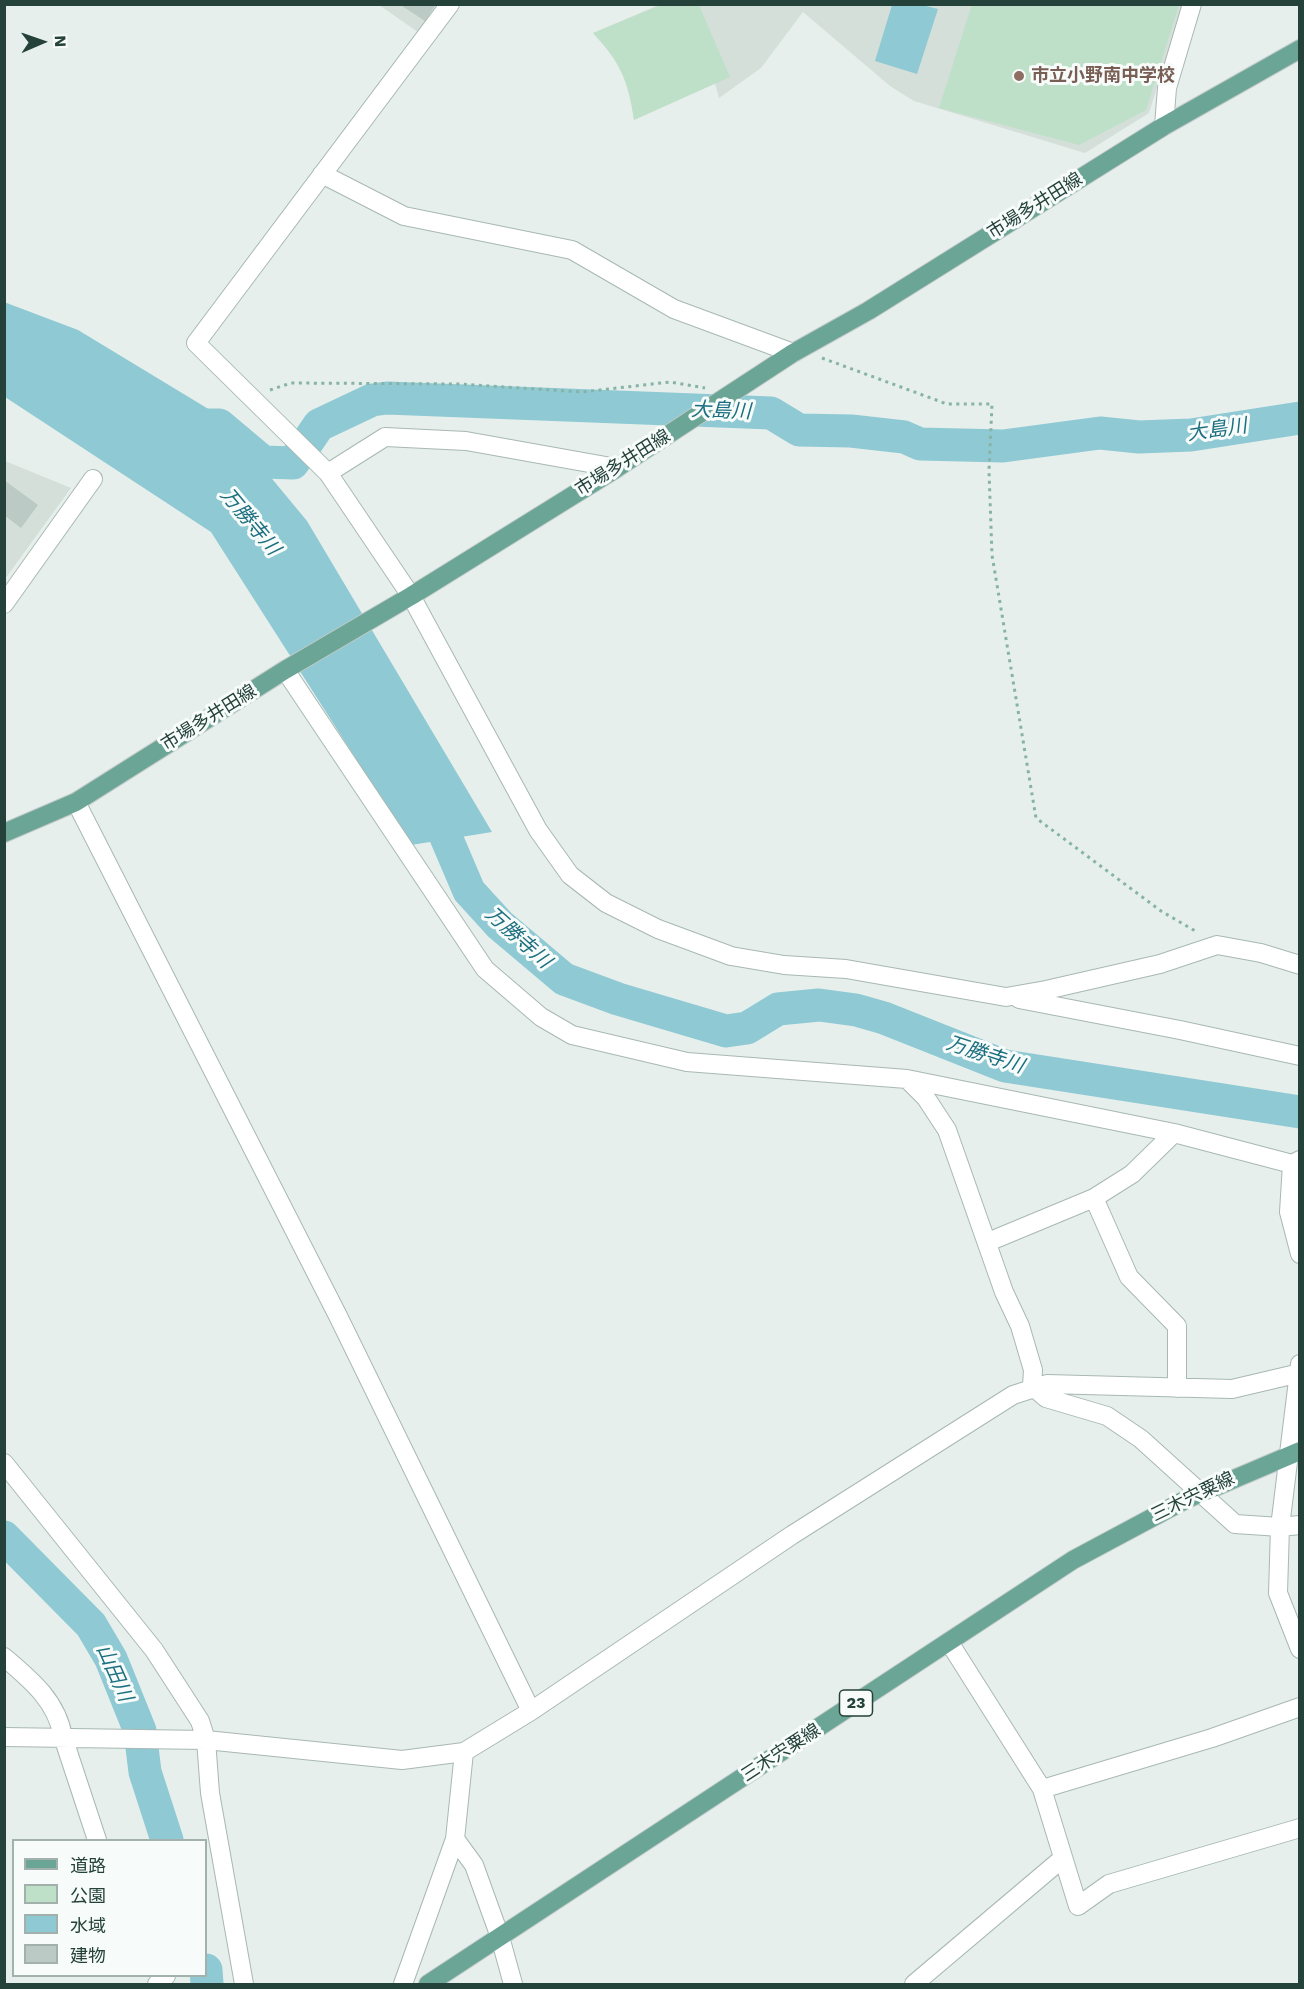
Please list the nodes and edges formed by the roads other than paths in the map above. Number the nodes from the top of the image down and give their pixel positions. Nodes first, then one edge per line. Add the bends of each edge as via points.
1 (450, 4) edge
2 (1192, 4) edge
3 (1299, 49) edge
4 (1164, 126) junction
5 (322, 174) junction
6 (793, 353) junction
7 (617, 468) junction
8 (328, 473) junction
9 (93, 479) dead end
10 (405, 600) junction
11 (4, 604) edge
12 (292, 665) junction
13 (76, 802) junction
14 (4, 832) edge
15 (1299, 965) edge
16 (1006, 997) junction
17 (1299, 1056) edge
18 (907, 1080) junction
19 (1174, 1133) junction
20 (1296, 1162) edge
21 (1094, 1198) junction
22 (988, 1242) junction
23 (1299, 1254) edge
24 (1298, 1370) edge
25 (1032, 1386) junction
26 (1177, 1388) junction
27 (1294, 1453) edge
28 (4, 1463) edge
29 (1198, 1494) junction
30 (1299, 1525) edge
31 (1280, 1527) junction
32 (948, 1642) junction
33 (1299, 1649) edge
34 (4, 1658) edge
35 (1299, 1707) edge
36 (531, 1711) junction
37 (4, 1737) edge
38 (70, 1737) junction
39 (199, 1740) junction
40 (464, 1752) junction
41 (1042, 1789) junction
42 (1299, 1828) edge
43 (97, 1839) edge
44 (455, 1839) junction
45 (1062, 1858) junction
46 (500, 1937) junction
47 (244, 1984) edge
48 (403, 1984) edge
49 (428, 1984) edge
50 (513, 1984) edge
51 (914, 1984) edge

1 - 5 street
2 - 4 street via 1167,88
3 - 4 main road, 市場多井田線
4 - 6 main road, 市場多井田線 via 868,311
5 - 6 street via 404,216 572,250 674,309
5 - 8 street via 196,343
6 - 7 main road, 市場多井田線
7 - 8 street via 466,441 385,437
7 - 10 main road, 市場多井田線
8 - 10 street
9 - 11 street
10 - 12 main road, 市場多井田線
10 - 16 street via 538,830 570,875 606,903 658,929 731,956 846,969
12 - 13 main road, 市場多井田線
12 - 18 street via 484,969 541,1017 572,1035 687,1062
13 - 14 main road, 市場多井田線
13 - 36 street via 338,1316
15 - 16 street via 1261,952 1217,945 1160,964
16 - 17 street
18 - 19 street
18 - 22 street via 926,1098 947,1130
19 - 20 street
19 - 21 street via 1132,1174
20 - 23 street via 1289,1212
21 - 22 street
21 - 26 street via 1129,1277 1177,1326
22 - 25 street via 1020,1326 1033,1370
24 - 26 street via 1232,1389
24 - 27 street
25 - 26 street
25 - 29 street via 1046,1398 1107,1416 1141,1439
25 - 36 street via 792,1535
27 - 29 main road, 三木宍粟線 / 23
27 - 31 street
28 - 39 street via 154,1650 200,1721
29 - 31 street via 1235,1524
29 - 32 main road, 三木宍粟線 / 23 via 1073,1560
30 - 31 street
31 - 33 street via 1278,1593
32 - 41 street
32 - 46 main road, 三木宍粟線 / 23
34 - 38 street via 39,1687
35 - 41 street via 1212,1738
36 - 40 street
37 - 38 street
38 - 39 street
38 - 43 street
39 - 40 street via 402,1760
39 - 47 street
40 - 44 street
41 - 45 street
42 - 45 street via 1109,1884 1078,1906
44 - 46 street via 474,1865
44 - 48 street
45 - 51 street
46 - 49 main road, 三木宍粟線 / 23
46 - 50 street

